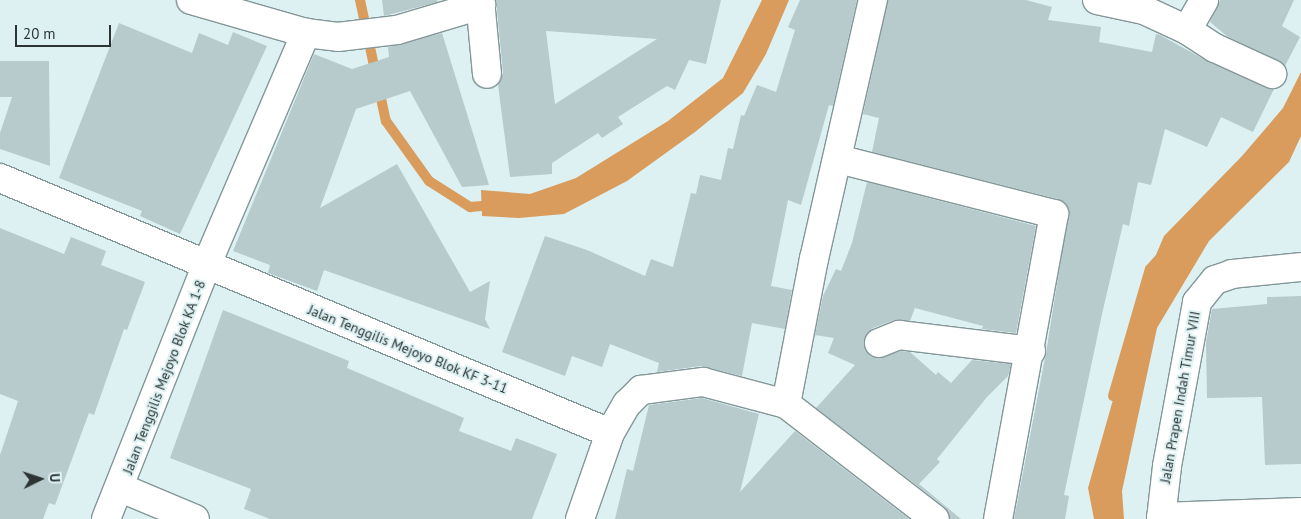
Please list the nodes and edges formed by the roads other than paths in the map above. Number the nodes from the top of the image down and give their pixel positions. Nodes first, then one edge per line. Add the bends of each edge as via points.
1 (191, 0) edge
2 (874, 0) edge
3 (1097, 0) edge
4 (1204, 0) edge
5 (481, 3) edge
6 (1139, 5) edge
7 (238, 7) edge
8 (1187, 30) junction
9 (306, 33) junction
10 (487, 74) dead end
11 (1272, 74) dead end
12 (838, 159) junction
13 (0, 178) edge
14 (206, 266) junction
15 (1301, 267) edge
16 (879, 343) dead end
17 (1031, 351) junction
18 (786, 404) junction
19 (610, 433) junction
20 (121, 488) junction
21 (1301, 512) edge
22 (1161, 518) edge
23 (106, 519) edge
24 (195, 519) edge
25 (580, 519) edge
26 (935, 519) edge
27 (998, 519) edge

1 - 7 street
2 - 12 street
3 - 6 street
4 - 8 street
5 - 9 street via 397,30 338,38
5 - 10 street
6 - 8 street
7 - 9 street
8 - 11 street via 1215,48
9 - 14 street, Jalan Tenggilis Mejoyo Blok KA 1-8
12 - 17 street via 1053,212
12 - 18 street via 814,259
13 - 14 street, Jalan Tenggilis Mejoyo Blok KF 3-11
14 - 19 street, Jalan Tenggilis Mejoyo Blok KF 3-11
14 - 20 street, Jalan Tenggilis Mejoyo Blok KA 1-8
15 - 22 street, Jalan Prapen Indah Timur VIII via 1232,274 1215,280 1197,302
16 - 17 street via 899,335
17 - 27 street
18 - 19 street via 703,382 669,384 641,390 627,404
18 - 26 street
19 - 25 street
20 - 23 street, Jalan Tenggilis Mejoyo Blok KA 1-8
20 - 24 street
21 - 22 street

